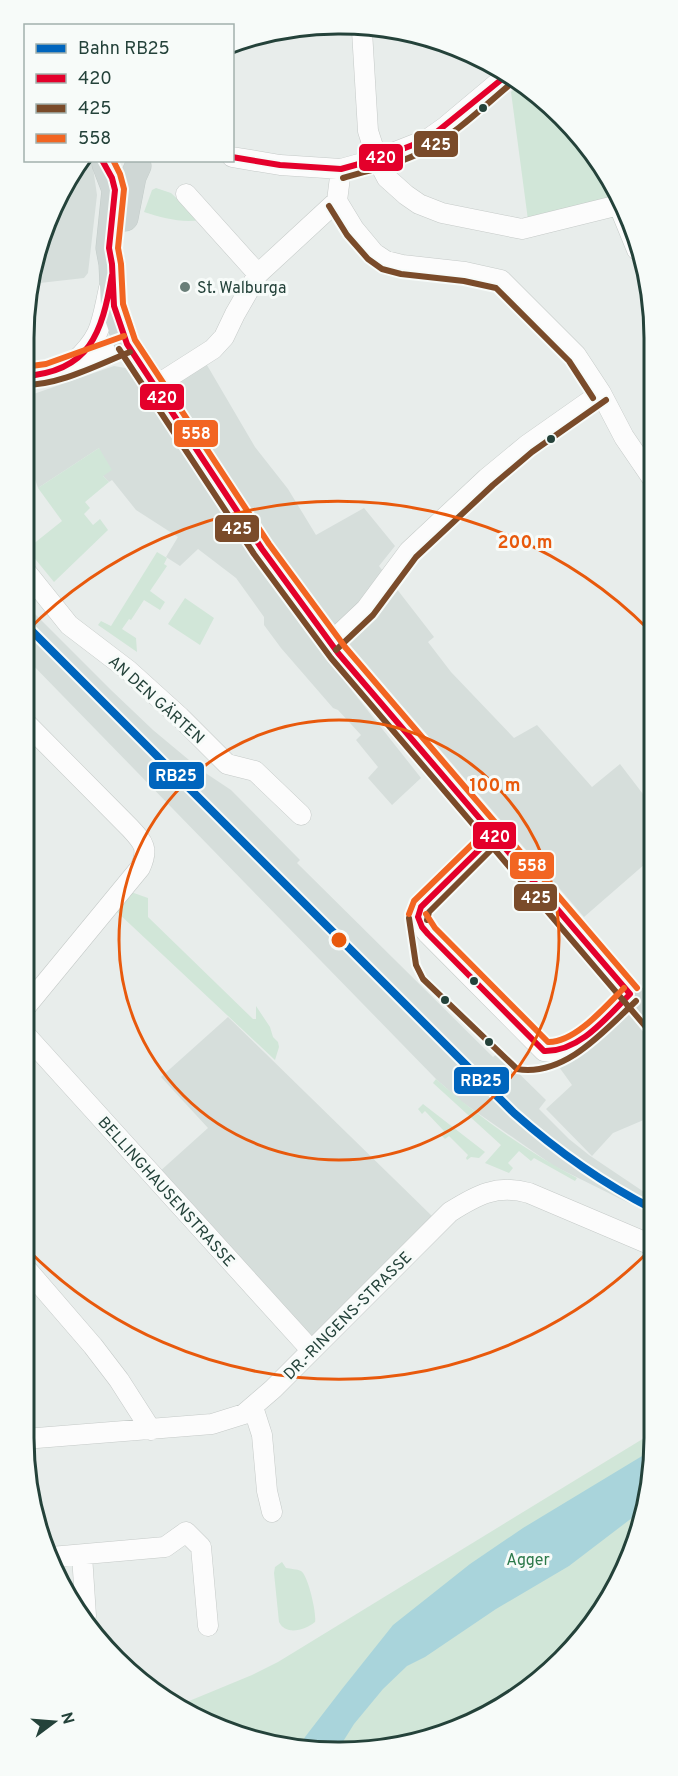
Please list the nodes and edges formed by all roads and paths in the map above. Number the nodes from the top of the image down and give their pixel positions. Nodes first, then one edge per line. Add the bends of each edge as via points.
1 (362, 35) edge
2 (500, 81) edge
3 (234, 157) edge
4 (377, 159) junction
5 (104, 162) edge
6 (142, 162) edge
7 (341, 169) junction
8 (186, 194) dead end
9 (337, 201) junction
10 (614, 210) edge
11 (112, 271) junction
12 (258, 274) junction
13 (127, 344) junction
14 (70, 366) junction
15 (34, 376) edge
16 (166, 379) dead end
17 (601, 393) junction
18 (644, 466) edge
19 (34, 581) edge
20 (330, 643) junction
21 (34, 731) edge
22 (301, 815) dead end
23 (494, 835) junction
24 (630, 994) junction
25 (34, 997) edge
26 (644, 1010) edge
27 (34, 1044) edge
28 (644, 1242) edge
29 (34, 1278) edge
30 (311, 1350) junction
31 (253, 1407) junction
32 (151, 1430) junction
33 (34, 1438) edge
34 (272, 1512) dead end
35 (81, 1555) junction
36 (59, 1556) edge
37 (85, 1605) edge
38 (208, 1626) dead end

1 - 4 street via 368,131
2 - 4 street via 428,138
3 - 7 street
4 - 7 street
4 - 10 street via 387,177 419,204 483,222 522,229
5 - 6 main road via 121,171
5 - 11 main road via 115,190 109,248
6 - 11 main road via 130,191
7 - 9 street
8 - 12 street
9 - 12 street
9 - 17 street via 354,229 386,261 501,280 576,355
11 - 13 main road via 114,306
11 - 14 street via 99,332
12 - 16 street via 213,350
13 - 14 street
13 - 20 main road via 257,541
14 - 15 street
17 - 18 street
17 - 20 street via 487,478 409,550 366,609
19 - 22 street, AN DEN GÄRTEN via 69,625 128,669 226,764 255,771
20 - 23 main road
21 - 25 street via 130,828 145,851 140,868
23 - 24 main road
23 - 24 street via 421,907 418,917 422,927 544,1051 562,1051 575,1044
24 - 26 main road
27 - 30 street, BELLINGHAUSENSTRASSE
28 - 30 street, DR.-RINGENS-STRASSE via 529,1193 511,1189 492,1191 450,1212
29 - 32 street via 93,1346
30 - 31 street, DR.-RINGENS-STRASSE
31 - 32 street, DR.-RINGENS-STRASSE via 235,1418 212,1424
31 - 34 street via 262,1435
32 - 33 street, DR.-RINGENS-STRASSE
35 - 36 street
35 - 37 street
35 - 38 street via 165,1547 186,1532 201,1547

